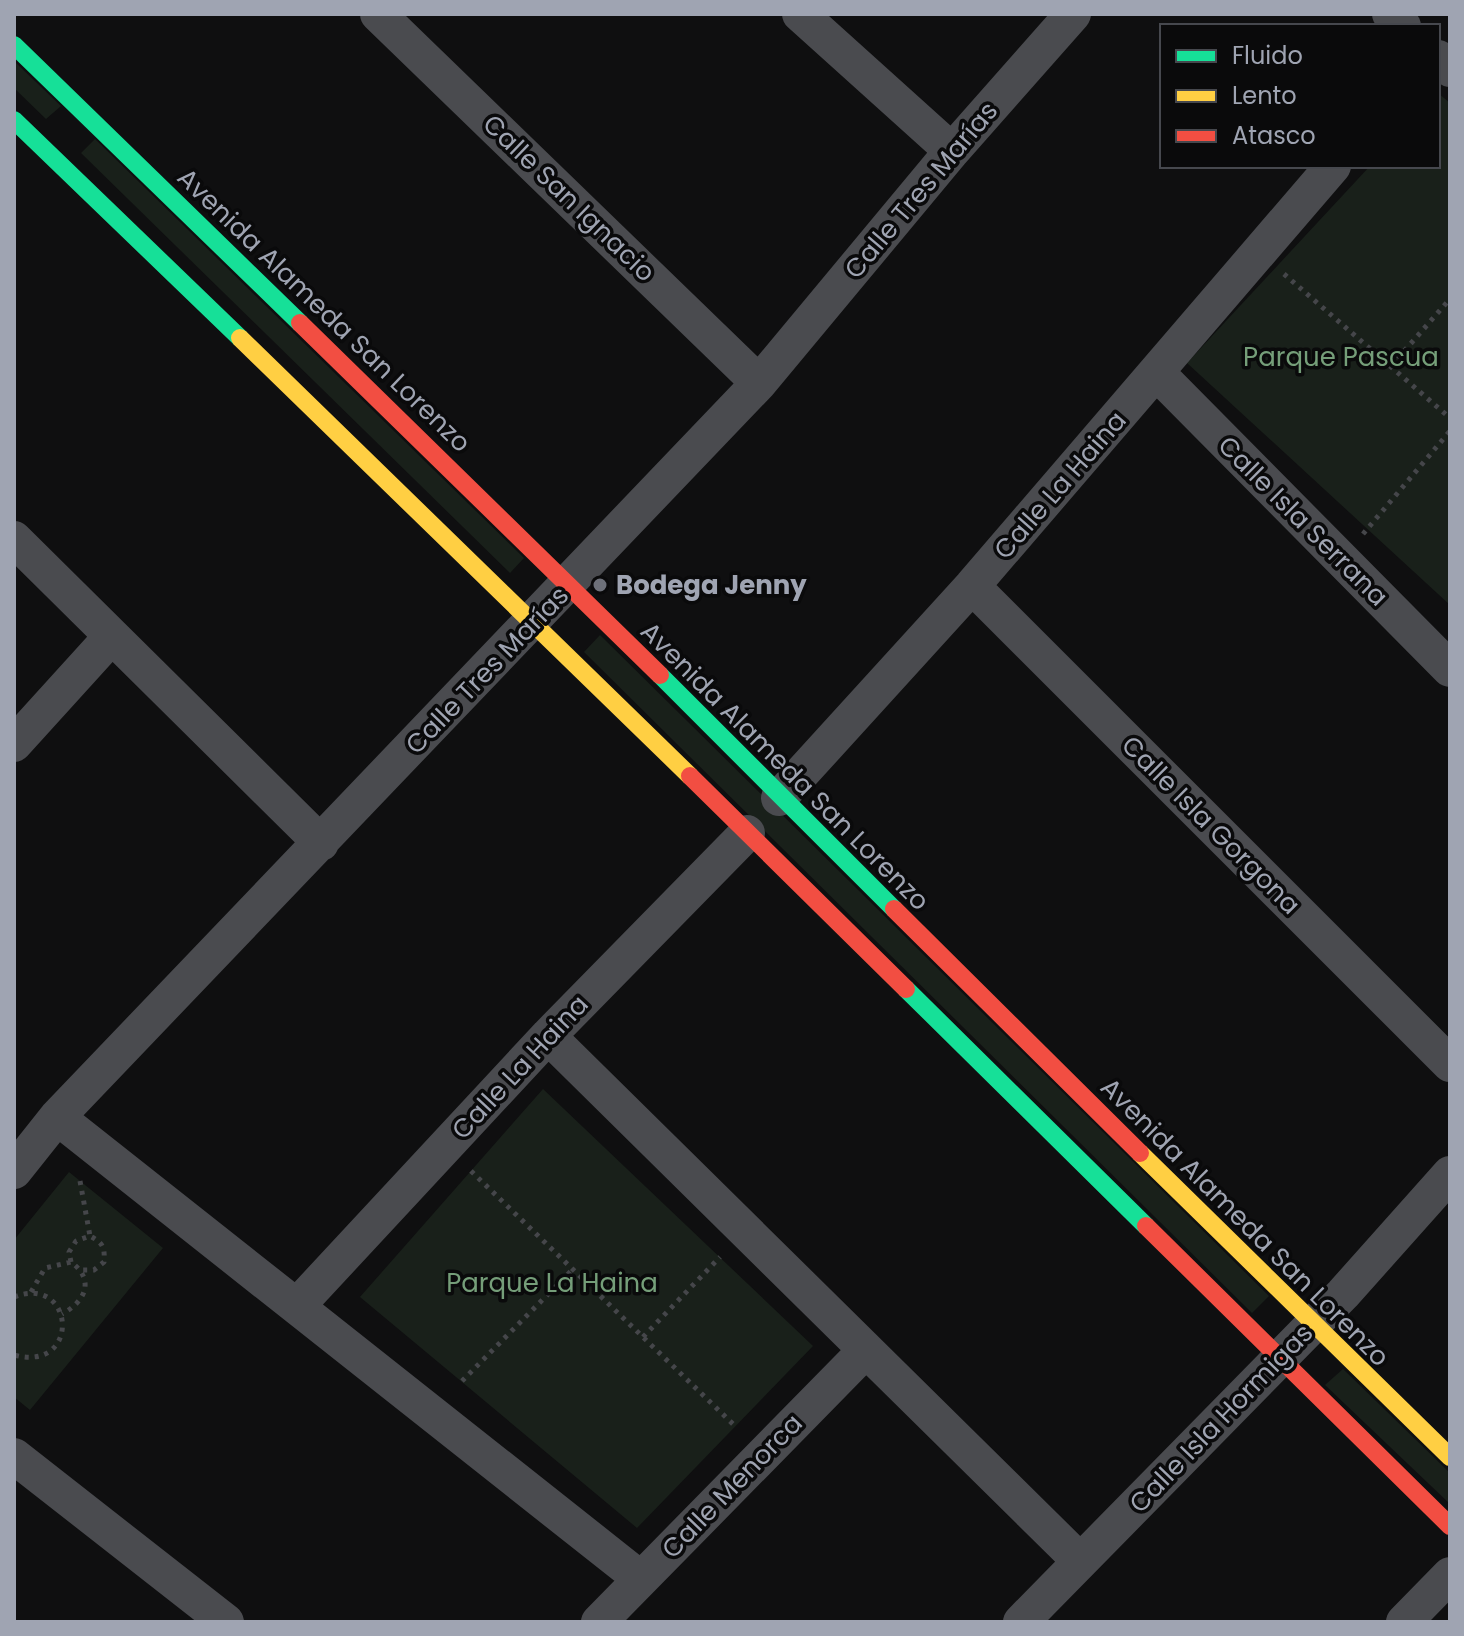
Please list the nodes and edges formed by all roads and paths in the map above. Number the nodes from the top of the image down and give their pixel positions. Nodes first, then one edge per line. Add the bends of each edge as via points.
1 (378, 14) edge
2 (800, 14) edge
3 (1073, 14) edge
4 (14, 45) edge
5 (69, 118) junction
6 (14, 120) edge
7 (39, 146) junction
8 (952, 151) junction
9 (1331, 168) edge
10 (1260, 252) junction
11 (1450, 299) edge
12 (1391, 366) junction
13 (1157, 373) junction
14 (759, 383) junction
15 (1450, 418) edge
16 (1450, 431) edge
17 (14, 539) edge
18 (1343, 560) junction
19 (569, 585) junction
20 (972, 586) junction
21 (534, 622) junction
22 (112, 636) junction
23 (1450, 669) edge
24 (14, 744) edge
25 (779, 798) junction
26 (747, 833) junction
27 (321, 843) junction
28 (548, 1036) junction
29 (1450, 1064) edge
30 (57, 1117) junction
31 (14, 1171) edge
32 (471, 1171) dead end
33 (1450, 1174) edge
34 (80, 1181) dead end
35 (90, 1236) junction
36 (720, 1257) dead end
37 (71, 1262) junction
38 (573, 1269) junction
39 (82, 1270) junction
40 (31, 1292) junction
41 (14, 1297) edge
42 (297, 1306) junction
43 (62, 1314) junction
44 (1312, 1325) junction
45 (643, 1337) junction
46 (865, 1351) junction
47 (14, 1355) edge
48 (1280, 1358) junction
49 (462, 1381) dead end
50 (735, 1426) dead end
51 (14, 1456) edge
52 (1450, 1457) edge
53 (1450, 1526) edge
54 (1080, 1561) junction
55 (1450, 1575) edge
56 (641, 1579) junction
57 (226, 1622) edge
58 (599, 1622) edge
59 (1021, 1622) edge
60 (1404, 1622) edge

1 - 14 street, Calle San Ignacio
2 - 8 street
3 - 8 street, Calle Tres Marías
4 - 5 street, Avenida Alameda San Lorenzo
5 - 7 street
5 - 19 street, Avenida Alameda San Lorenzo
6 - 7 street
7 - 21 street
8 - 14 street, Calle Tres Marías
9 - 10 street, Calle La Haina
10 - 12 path
10 - 13 street, Calle La Haina
11 - 12 path
12 - 15 path
13 - 18 street, Calle Isla Serrana
13 - 20 street, Calle La Haina
14 - 19 street, Calle Tres Marías
16 - 18 path
17 - 22 street
18 - 23 street, Calle Isla Serrana
19 - 21 street, Calle Tres Marías
19 - 25 street, Avenida Alameda San Lorenzo
20 - 25 street, Calle La Haina
20 - 29 street, Calle Isla Gorgona
21 - 26 street
21 - 27 street, Calle Tres Marías
22 - 24 street
22 - 27 street
25 - 44 street, Avenida Alameda San Lorenzo
26 - 28 street, Calle La Haina
26 - 48 street
27 - 30 street, Calle Tres Marías
28 - 42 street, Calle La Haina
28 - 46 street
30 - 31 street, Calle Tres Marías
30 - 42 street
32 - 38 path
33 - 44 street, Calle Isla Hormigas
34 - 35 path
35 - 37 path via 76,1241 69,1252
35 - 39 path via 104,1248 104,1262 94,1270
36 - 45 path
37 - 39 path
37 - 40 path via 45,1268
38 - 45 path
38 - 49 path
39 - 43 path via 87,1285 83,1297
40 - 41 path
40 - 43 path via 54,1300
42 - 56 street
43 - 47 path via 64,1331 43,1357
44 - 48 street, Calle Isla Hormigas
44 - 52 street, Avenida Alameda San Lorenzo
45 - 50 path
46 - 54 street
46 - 56 street, Calle Menorca
48 - 53 street
48 - 54 street, Calle Isla Hormigas
51 - 57 street
54 - 59 street, Calle Isla Hormigas
55 - 60 street
56 - 58 street, Calle Menorca

